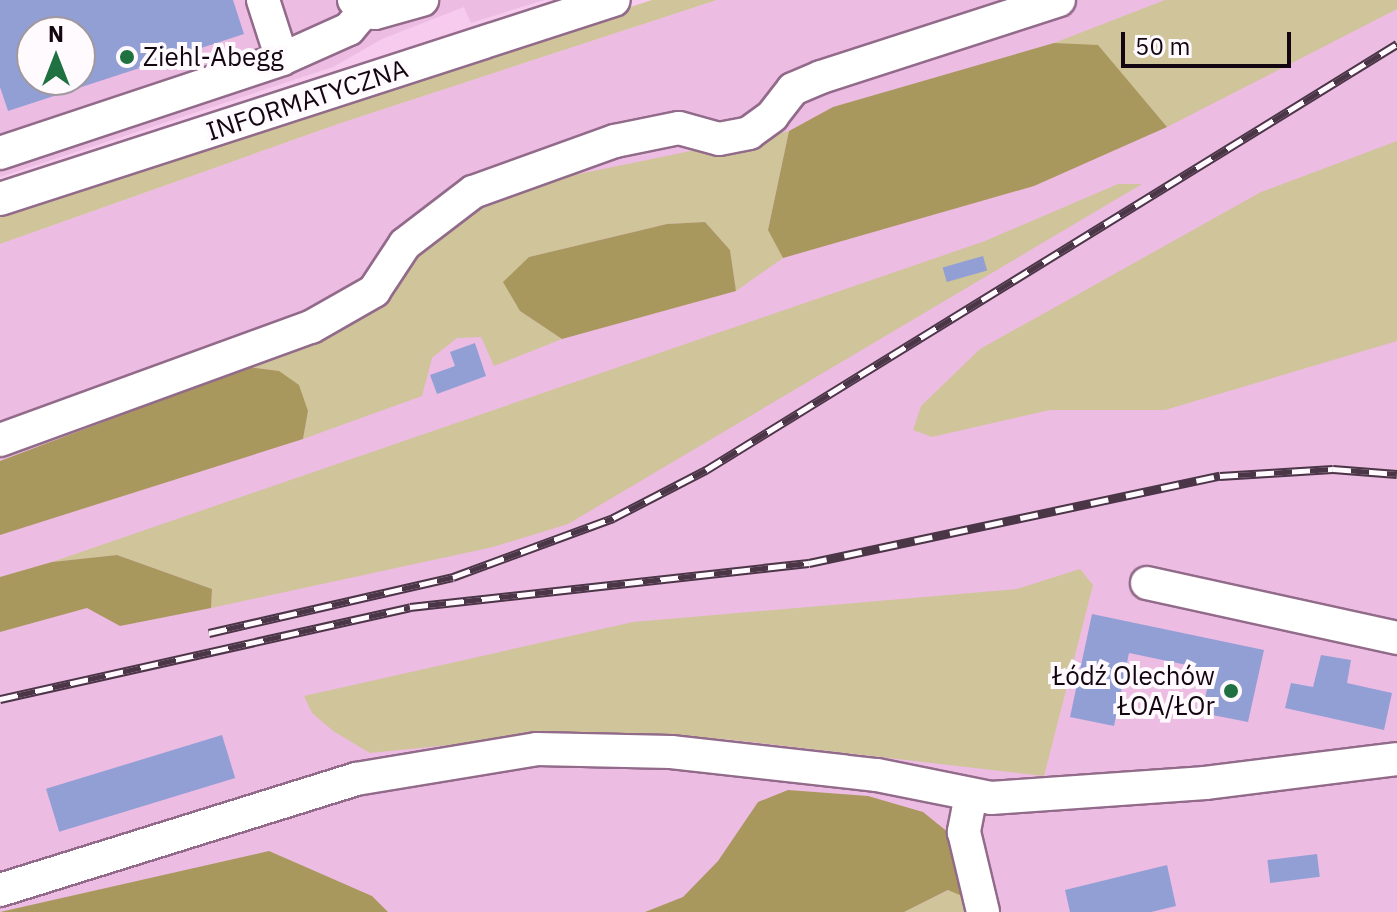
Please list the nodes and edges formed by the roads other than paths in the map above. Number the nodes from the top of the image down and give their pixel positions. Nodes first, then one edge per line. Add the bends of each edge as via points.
1 (263, 0) edge
2 (422, 0) edge
3 (614, 0) edge
4 (1059, 0) edge
5 (359, 6) edge
6 (282, 59) junction
7 (0, 153) edge
8 (0, 199) edge
9 (0, 440) edge
10 (1147, 583) dead end
11 (1397, 638) edge
12 (1397, 759) edge
13 (971, 795) junction
14 (0, 890) edge
15 (983, 912) edge

1 - 6 street
2 - 5 street via 390,11
3 - 8 street, INFORMATYCZNA
4 - 9 street via 793,89 772,116 749,133 719,139 679,128 615,141 473,192 405,244 374,291 311,327
5 - 6 street via 349,29
6 - 7 street
10 - 11 street
12 - 13 street via 1205,783
13 - 14 street via 877,775 687,754 537,749 356,779
13 - 15 street via 964,832

